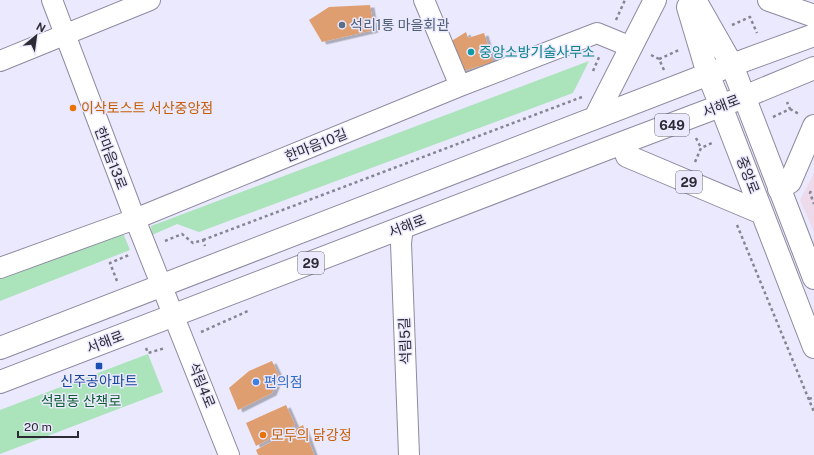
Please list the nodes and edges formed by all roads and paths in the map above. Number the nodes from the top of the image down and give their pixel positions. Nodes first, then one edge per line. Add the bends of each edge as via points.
1 (52, 0) edge
2 (150, 0) edge
3 (424, 0) edge
4 (624, 0) edge
5 (655, 0) edge
6 (686, 0) edge
7 (694, 0) edge
8 (769, 0) edge
9 (814, 16) edge
10 (64, 35) junction
11 (814, 35) edge
12 (608, 37) junction
13 (631, 47) junction
14 (0, 61) edge
15 (732, 66) junction
16 (814, 68) edge
17 (708, 74) junction
18 (590, 78) dead end
19 (460, 86) junction
20 (584, 91) dead end
21 (744, 97) junction
22 (721, 106) junction
23 (595, 118) junction
24 (814, 126) edge
25 (622, 143) junction
26 (812, 188) dead end
27 (780, 189) junction
28 (814, 204) edge
29 (762, 213) junction
30 (135, 219) junction
31 (735, 220) dead end
32 (403, 227) junction
33 (203, 240) junction
34 (146, 248) junction
35 (212, 266) junction
36 (0, 268) edge
37 (814, 278) edge
38 (162, 285) junction
39 (125, 300) junction
40 (253, 309) dead end
41 (174, 315) junction
42 (184, 340) junction
43 (814, 347) edge
44 (0, 348) edge
45 (0, 382) edge
46 (814, 397) edge
47 (809, 399) junction
48 (814, 412) edge
49 (229, 455) edge
50 (409, 455) edge

1 - 10 street, 한마음13로
2 - 10 street
3 - 19 street
4 - 12 path
5 - 13 main road
6 - 17 main road, 중앙로
7 - 15 main road, 중앙로
8 - 9 main road
10 - 14 street
10 - 30 street, 한마음13로
11 - 15 main road
12 - 13 street, 한마음10길
12 - 18 path
12 - 19 street, 한마음10길 via 597,33
13 - 23 main road
15 - 17 main road, 29
15 - 21 main road, 중앙로
16 - 21 main road, 서해로 / 649
17 - 22 main road, 중앙로
17 - 23 main road, 29
19 - 30 street, 한마음10길
20 - 33 path via 582,98
21 - 22 main road, 서해로 / 649
21 - 27 main road, 중앙로
22 - 25 main road, 서해로 / 649
22 - 29 main road, 중앙로
23 - 35 main road, 29
24 - 27 main road via 790,182
25 - 29 main road, 29 via 627,156
25 - 32 main road, 서해로 / 29
26 - 28 path via 810,193
27 - 37 main road, 중앙로
29 - 43 main road, 중앙로
30 - 34 street, 한마음13로
30 - 36 street, 한마음10길
31 - 47 path
32 - 41 main road, 서해로 / 29
32 - 50 street, 석림5길 via 401,243
33 - 34 path via 193,244 182,234
33 - 35 path
34 - 38 street, 한마음13로
34 - 39 path via 110,263
35 - 38 main road, 29
38 - 39 main road, 29
38 - 41 street, 한마음13로
39 - 44 main road, 29
40 - 42 path
41 - 42 street, 석림4로
41 - 45 main road, 서해로 / 29
42 - 49 street, 석림4로
46 - 47 path
47 - 48 path

